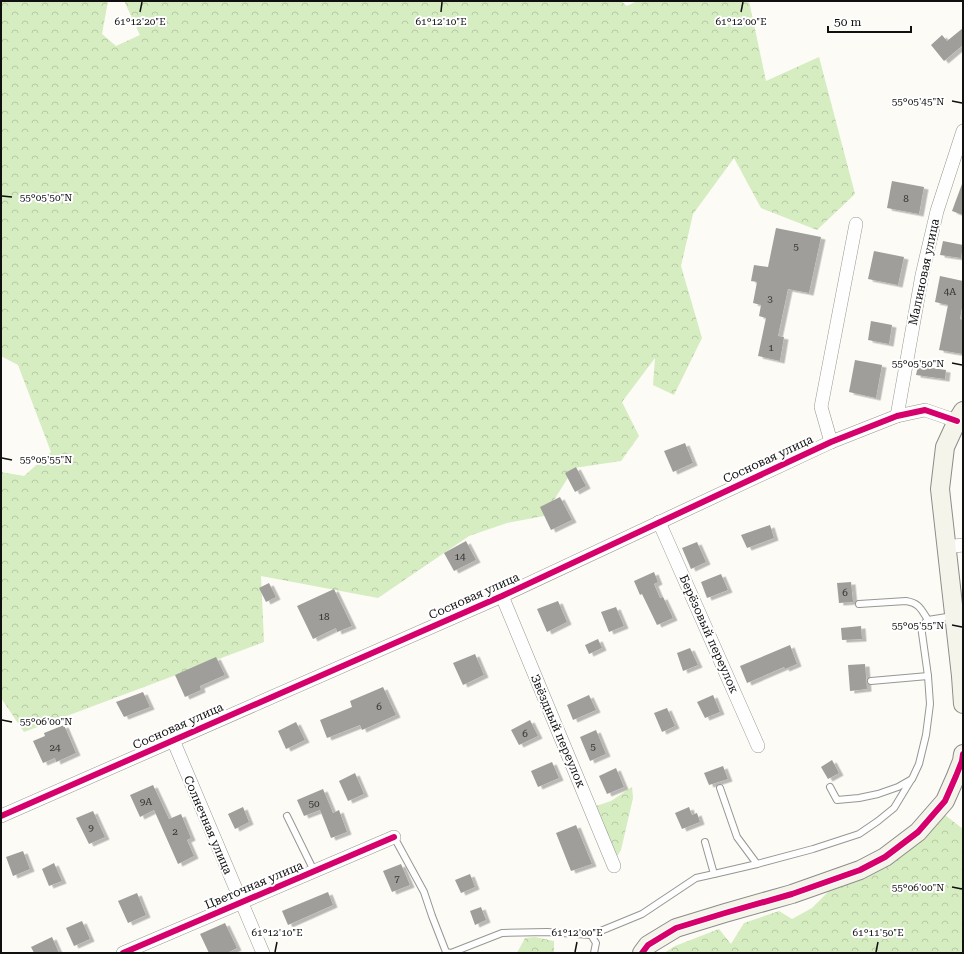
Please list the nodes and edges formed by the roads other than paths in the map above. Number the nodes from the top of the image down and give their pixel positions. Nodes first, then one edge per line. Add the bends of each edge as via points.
1 (963, 132) edge
2 (856, 224) dead end
3 (896, 416) junction
4 (960, 416) edge
5 (831, 442) junction
6 (660, 522) junction
7 (955, 546) edge
8 (502, 596) junction
9 (859, 604) dead end
10 (954, 616) junction
11 (928, 620) junction
12 (928, 676) junction
13 (871, 681) dead end
14 (963, 704) edge
15 (173, 740) junction
16 (758, 746) dead end
17 (963, 754) edge
18 (912, 779) junction
19 (830, 787) dead end
20 (720, 788) dead end
21 (1, 816) edge
22 (287, 816) dead end
23 (394, 837) joint
24 (705, 842) dead end
25 (757, 864) junction
26 (614, 866) dead end
27 (314, 872) junction
28 (714, 874) junction
29 (241, 902) junction
30 (591, 935) junction
31 (122, 953) edge
32 (263, 953) edge
33 (451, 953) edge
34 (594, 953) edge
35 (642, 953) edge

1 - 3 street, Малиновая улица via 937,211 922,275
2 - 5 street via 821,407
3 - 4 street, Сосновая улица via 925,410
3 - 5 street, Сосновая улица
4 - 7 street via 945,447 940,489
5 - 6 street, Сосновая улица
6 - 8 street, Сосновая улица
6 - 16 street, Берёзовый переулок
7 - 10 street
8 - 15 street, Сосновая улица
8 - 26 street, Звёздный переулок
9 - 11 lane via 914,602
10 - 11 lane
10 - 14 street
11 - 12 lane via 921,626
12 - 13 lane
12 - 18 lane via 930,704 926,735 919,764
15 - 21 street, Сосновая улица
15 - 29 street, Солнечная улица
17 - 35 street via 945,801 918,832 885,857 860,870 792,894 676,928 648,945
18 - 19 lane via 898,787 859,798 837,800
18 - 25 lane via 894,808 859,834
20 - 25 lane via 738,837
22 - 27 lane
23 - 27 street, Цветочная улица
23 - 33 lane via 424,892 446,952
24 - 28 lane
25 - 28 lane
27 - 29 street, Цветочная улица
28 - 30 lane via 696,878 642,914
29 - 31 street, Цветочная улица
29 - 32 street, Солнечная улица
30 - 33 lane via 547,932 502,933
30 - 34 lane via 596,943

